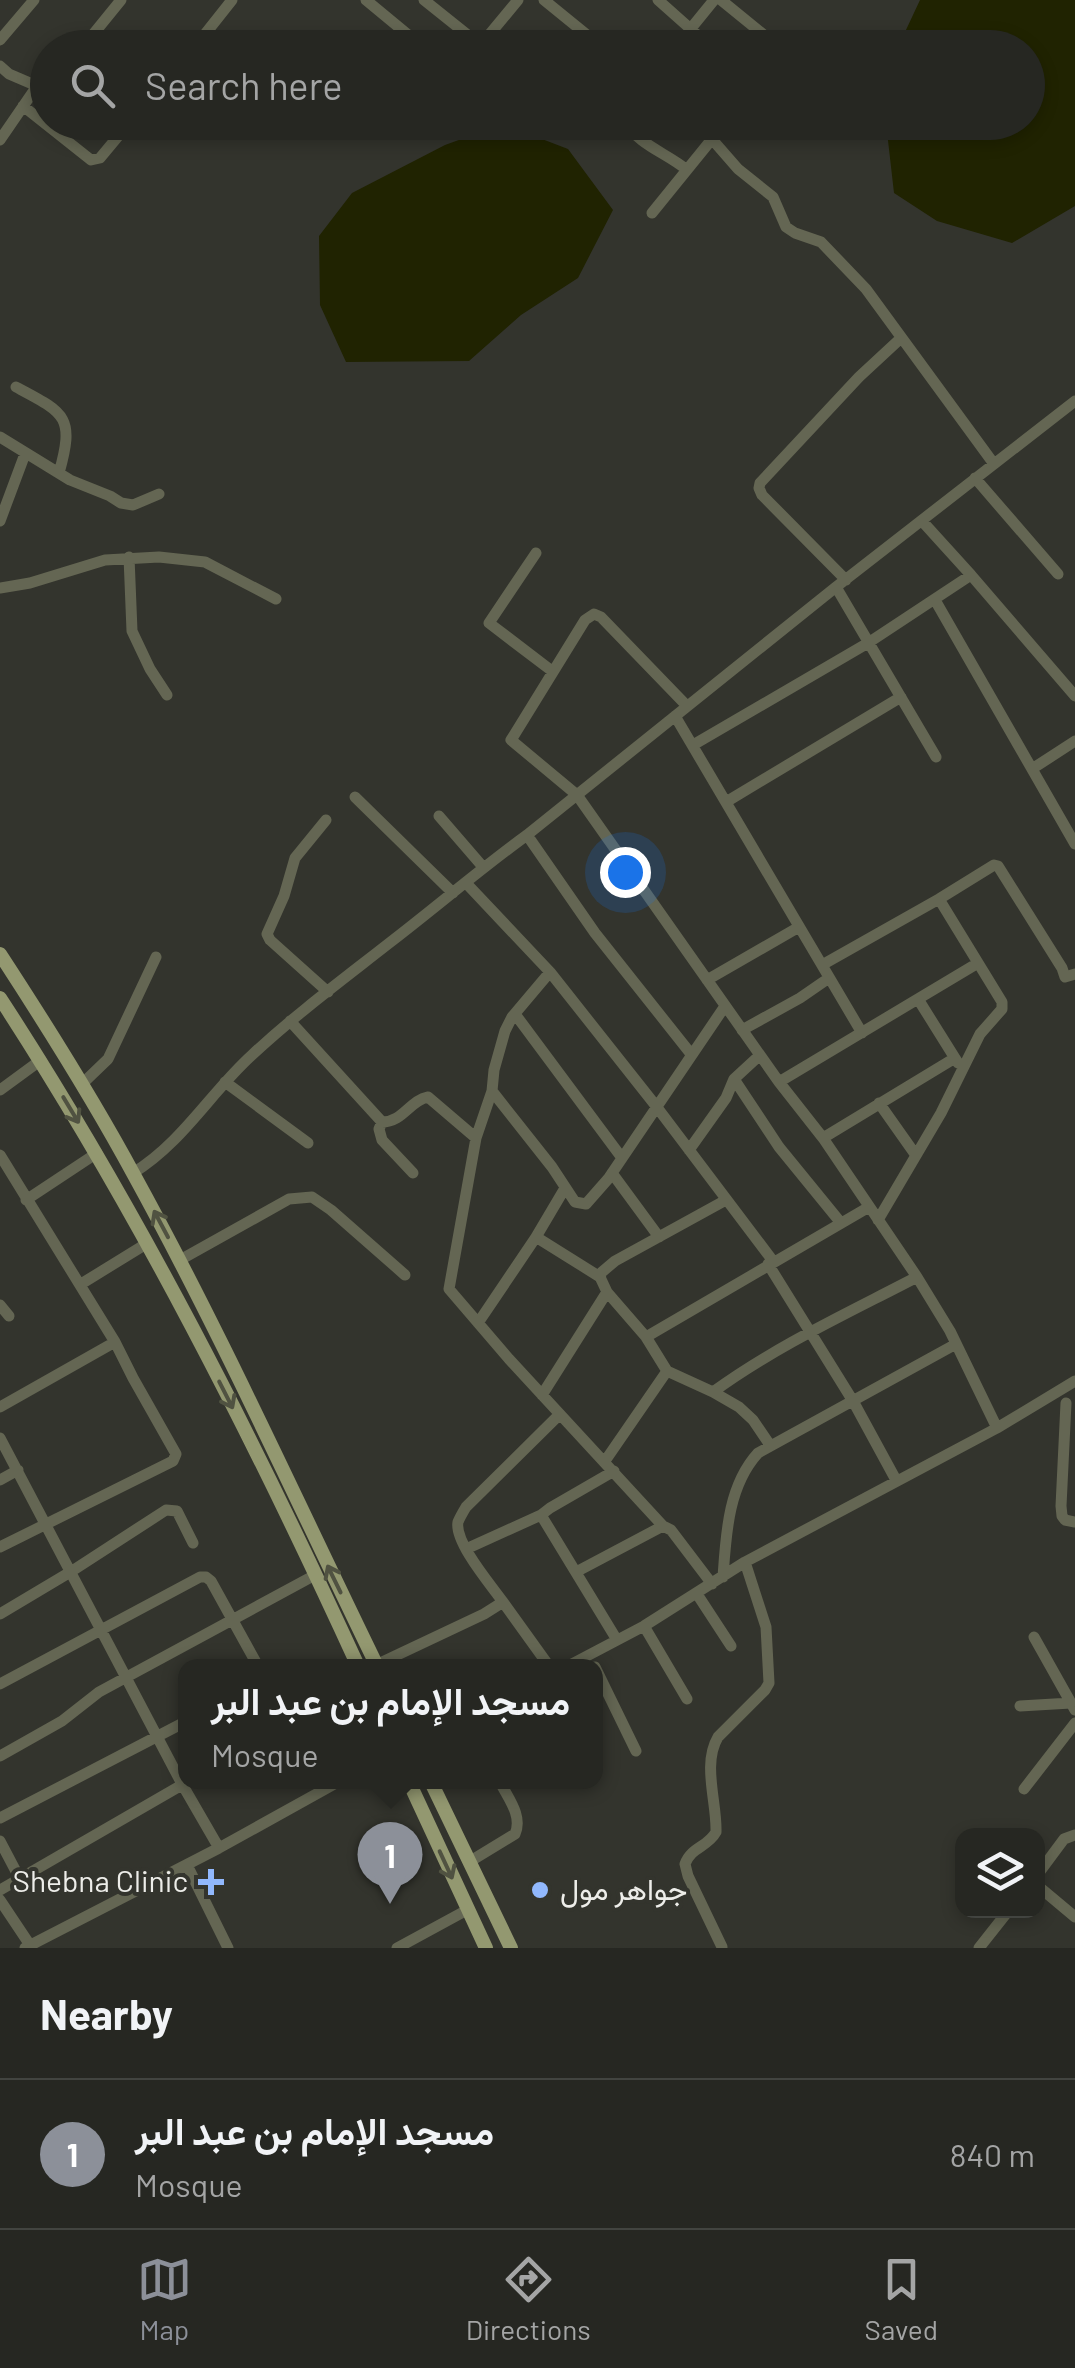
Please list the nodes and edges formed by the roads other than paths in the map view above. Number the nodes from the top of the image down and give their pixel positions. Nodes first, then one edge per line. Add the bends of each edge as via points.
1 (34, 0) edge
2 (121, 0) edge
3 (232, 0) edge
4 (366, 0) edge
5 (424, 0) edge
6 (518, 0) edge
7 (544, 0) edge
8 (658, 0) edge
9 (718, 0) edge
10 (690, 28) joint
11 (97, 30) edge
12 (208, 30) edge
13 (402, 30) edge
14 (460, 30) edge
15 (494, 30) edge
16 (581, 30) edge
17 (757, 30) edge
18 (0, 40) edge
19 (0, 66) edge
20 (30, 83) edge
21 (30, 95) edge
22 (23, 106) junction
23 (30, 112) edge
24 (0, 140) edge
25 (66, 140) edge
26 (115, 140) edge
27 (640, 140) edge
28 (711, 140) edge
29 (713, 140) edge
30 (687, 170) junction
31 (652, 214) dead end
32 (900, 339) junction
33 (16, 387) dead end
34 (1075, 401) edge
35 (0, 437) edge
36 (25, 454) junction
37 (994, 464) junction
38 (58, 474) junction
39 (975, 478) junction
40 (158, 494) dead end
41 (0, 521) edge
42 (922, 521) junction
43 (536, 553) dead end
44 (129, 558) junction
45 (1058, 574) dead end
46 (971, 575) junction
47 (841, 583) junction
48 (0, 588) edge
49 (276, 599) dead end
50 (935, 600) junction
51 (868, 643) junction
52 (552, 670) junction
53 (167, 695) dead end
54 (1075, 696) edge
55 (901, 697) junction
56 (687, 706) junction
57 (675, 716) junction
58 (1075, 742) edge
59 (693, 745) junction
60 (936, 757) dead end
61 (1032, 770) junction
62 (577, 795) junction
63 (356, 796) dead end
64 (726, 802) junction
65 (439, 816) dead end
66 (326, 820) dead end
67 (1071, 829) edge
68 (527, 835) junction
69 (1075, 844) edge
70 (483, 867) junction
71 (466, 883) junction
72 (453, 893) junction
73 (939, 900) junction
74 (800, 927) junction
75 (0, 954) edge
76 (156, 957) dead end
77 (978, 963) junction
78 (822, 964) junction
79 (550, 972) junction
80 (1075, 974) edge
81 (829, 978) junction
82 (707, 980) junction
83 (328, 992) junction
84 (0, 998) edge
85 (918, 999) junction
86 (724, 1006) junction
87 (514, 1014) junction
88 (290, 1020) junction
89 (742, 1030) junction
90 (862, 1033) junction
91 (691, 1054) junction
92 (760, 1055) junction
93 (955, 1058) junction
94 (41, 1060) junction
95 (963, 1070) junction
96 (734, 1078) junction
97 (225, 1082) junction
98 (779, 1082) junction
99 (82, 1084) junction
100 (0, 1090) edge
101 (492, 1090) junction
102 (878, 1103) junction
103 (656, 1106) junction
104 (382, 1122) junction
105 (476, 1138) junction
106 (823, 1138) junction
107 (308, 1143) dead end
108 (689, 1150) junction
109 (96, 1153) junction
110 (916, 1154) junction
111 (622, 1158) junction
112 (1, 1160) edge
113 (133, 1172) junction
114 (413, 1173) dead end
115 (612, 1173) junction
116 (565, 1188) junction
117 (26, 1200) junction
118 (726, 1200) junction
119 (869, 1207) junction
120 (878, 1220) junction
121 (841, 1223) junction
122 (536, 1237) junction
123 (659, 1237) junction
124 (146, 1244) junction
125 (180, 1260) junction
126 (771, 1263) junction
127 (404, 1275) dead end
128 (600, 1276) junction
129 (917, 1277) junction
130 (81, 1284) junction
131 (607, 1292) junction
132 (478, 1324) junction
133 (809, 1333) junction
134 (646, 1336) junction
135 (115, 1342) junction
136 (956, 1344) junction
137 (667, 1371) junction
138 (1075, 1381) edge
139 (712, 1392) junction
140 (542, 1395) junction
141 (1049, 1397) junction
142 (852, 1401) junction
143 (1070, 1404) edge
144 (0, 1407) edge
145 (560, 1414) junction
146 (997, 1428) junction
147 (0, 1438) edge
148 (770, 1444) junction
149 (609, 1466) junction
150 (18, 1470) junction
151 (0, 1480) edge
152 (896, 1480) junction
153 (541, 1515) junction
154 (1075, 1522) edge
155 (47, 1524) junction
156 (664, 1526) junction
157 (193, 1542) dead end
158 (0, 1547) edge
159 (466, 1549) junction
160 (745, 1562) junction
161 (72, 1572) junction
162 (576, 1572) junction
163 (315, 1575) junction
164 (718, 1580) junction
165 (697, 1594) junction
166 (503, 1602) junction
167 (0, 1614) edge
168 (232, 1620) junction
169 (644, 1626) junction
170 (102, 1630) junction
171 (1034, 1637) dead end
172 (616, 1640) junction
173 (731, 1646) dead end
174 (254, 1659) edge
175 (355, 1659) edge
176 (373, 1659) edge
177 (391, 1659) edge
178 (545, 1659) edge
179 (597, 1659) edge
180 (126, 1677) junction
181 (0, 1684) edge
182 (603, 1684) edge
183 (687, 1699) dead end
184 (1020, 1706) dead end
185 (1073, 1706) edge
186 (1075, 1723) edge
187 (178, 1726) edge
188 (157, 1736) junction
189 (636, 1752) dead end
190 (0, 1756) edge
191 (178, 1771) edge
192 (178, 1787) edge
193 (188, 1789) edge
194 (325, 1789) edge
195 (411, 1789) edge
196 (434, 1789) edge
197 (503, 1789) edge
198 (1024, 1789) dead end
199 (0, 1818) edge
200 (1075, 1835) edge
201 (0, 1841) edge
202 (219, 1848) junction
203 (469, 1862) junction
204 (188, 1864) junction
205 (1045, 1865) edge
206 (20, 1879) junction
207 (0, 1890) edge
208 (1045, 1892) edge
209 (0, 1900) edge
210 (467, 1910) junction
211 (1075, 1917) edge
212 (1003, 1918) edge
213 (29, 1947) edge
214 (722, 1947) edge
215 (228, 1948) edge
216 (397, 1948) edge
217 (486, 1948) edge
218 (510, 1948) edge
219 (979, 1948) edge

1 - 18 street
2 - 11 street
3 - 12 street
4 - 13 street
5 - 14 street
6 - 15 street
7 - 16 street
8 - 10 street
9 - 10 street
9 - 17 street
19 - 20 street
21 - 22 street
22 - 23 street
22 - 24 street
25 - 26 street via 91,160
27 - 30 street
28 - 30 street
29 - 32 street via 773,197 786,227 832,252
30 - 31 street
32 - 37 street
32 - 47 street via 760,483 762,495
33 - 38 street via 60,414 67,442
34 - 37 street
35 - 36 street
36 - 38 street
36 - 41 street
37 - 39 street
38 - 40 street via 127,505
39 - 42 street
39 - 45 street
42 - 46 street
42 - 47 street
43 - 52 street via 489,622
44 - 48 street
44 - 49 street via 205,562
44 - 53 street via 132,631
46 - 50 street
46 - 54 street
47 - 51 street
47 - 56 street
50 - 51 street
50 - 61 street
51 - 55 street
51 - 59 street
52 - 56 street via 594,614
52 - 62 street via 511,740
55 - 60 street
55 - 64 street
56 - 57 street
57 - 59 street
57 - 62 street
58 - 61 street
59 - 64 street
61 - 67 street
62 - 68 street
62 - 82 street
63 - 72 street
64 - 74 street
65 - 70 street
66 - 83 street via 295,858 268,934
67 - 69 street
68 - 70 street
68 - 91 street
70 - 71 street
71 - 72 street
71 - 79 street
72 - 83 street
73 - 77 street
73 - 78 street
73 - 80 street via 998,866 1064,977
74 - 78 street
74 - 82 street
75 - 99 main road
76 - 99 street via 108,1059
77 - 85 street
77 - 95 street via 1002,1006
78 - 81 street
79 - 87 street
79 - 103 street
81 - 89 street
81 - 90 street
82 - 86 street
83 - 88 street
84 - 94 main road
85 - 90 street
85 - 93 street
86 - 89 street
86 - 91 street
87 - 101 street
87 - 111 street
88 - 97 street
88 - 104 street
89 - 92 street
90 - 98 street
91 - 103 street
92 - 96 street
92 - 98 street
93 - 95 street
93 - 102 street
94 - 100 street
94 -> 109 main road
95 - 110 street
96 - 108 street
96 - 121 street via 778,1147
97 - 107 street
97 - 113 street via 179,1137
98 - 106 street
99 - 113 main road
101 - 105 street
101 - 116 street
102 - 106 street
102 - 110 street
103 - 108 street
103 - 111 street
104 - 105 street via 428,1097
104 - 114 street via 382,1140
105 - 132 street via 448,1286
106 - 119 street
108 - 118 street
109 - 117 street
109 - 124 main road
110 - 120 street
111 - 115 street
112 - 117 street
125 -> 113 main road
115 - 116 street via 586,1204 575,1202
115 - 123 street
116 - 122 street
117 - 130 street
118 - 123 street
118 - 126 street
119 - 120 street
119 - 121 street
120 - 129 street
121 - 126 street
122 - 128 street
122 - 132 street
123 - 128 street
124 - 130 street
124 -> 163 main road
125 - 127 street via 289,1198 304,1196 331,1210
176 -> 125 main road
126 - 133 street
126 - 134 street
128 - 131 street
129 - 133 street
129 - 136 street
130 - 135 street
131 - 134 street
131 - 140 street
132 - 140 street
133 - 139 street
133 - 142 street
134 - 137 street
135 - 144 street
135 - 155 street via 176,1458
136 - 142 street
136 - 146 street
137 - 139 street
137 - 149 street
138 - 141 street
139 - 148 street via 753,1420
140 - 145 street
141 - 143 street
141 - 146 street
142 - 148 street
142 - 152 street
143 - 154 street via 1061,1506 1063,1518
145 - 149 street
145 - 159 street via 466,1507 458,1528
146 - 152 street
147 - 150 street
148 - 164 street via 739,1482
149 - 153 street
149 - 156 street
150 - 151 street
150 - 155 street
152 - 160 street
153 - 159 street
153 - 162 street
155 - 158 street
155 - 161 street
156 - 162 street
156 - 164 street
157 - 161 street via 177,1511 166,1510
159 - 166 street
160 - 164 street
160 - 214 street via 766,1627 769,1682 714,1744 716,1832 685,1864
161 - 167 street
161 - 170 street
162 - 172 street
163 - 168 street
163 - 175 main road
164 - 165 street
165 - 169 street
165 - 173 street
166 - 177 street
166 - 178 street
168 - 170 street via 212,1581 200,1577
168 - 174 street
168 - 180 street
169 - 172 street
169 - 183 street
170 - 180 street
170 - 181 street
171 - 185 street
172 - 179 street
180 - 188 street
180 - 190 street
182 - 189 street
184 - 185 street
186 - 198 street
187 - 188 street
188 - 191 street
188 - 199 street
192 - 206 street
193 - 202 street
194 - 202 street
195 -> 210 main road
196 - 203 main road
197 - 203 street via 518,1819 515,1834
200 - 205 street
201 - 206 street
202 - 204 street
203 - 218 main road
204 - 213 street
204 - 215 street
206 - 207 street
208 - 211 street
209 - 213 street
210 - 216 street
210 - 217 main road
212 - 219 street

